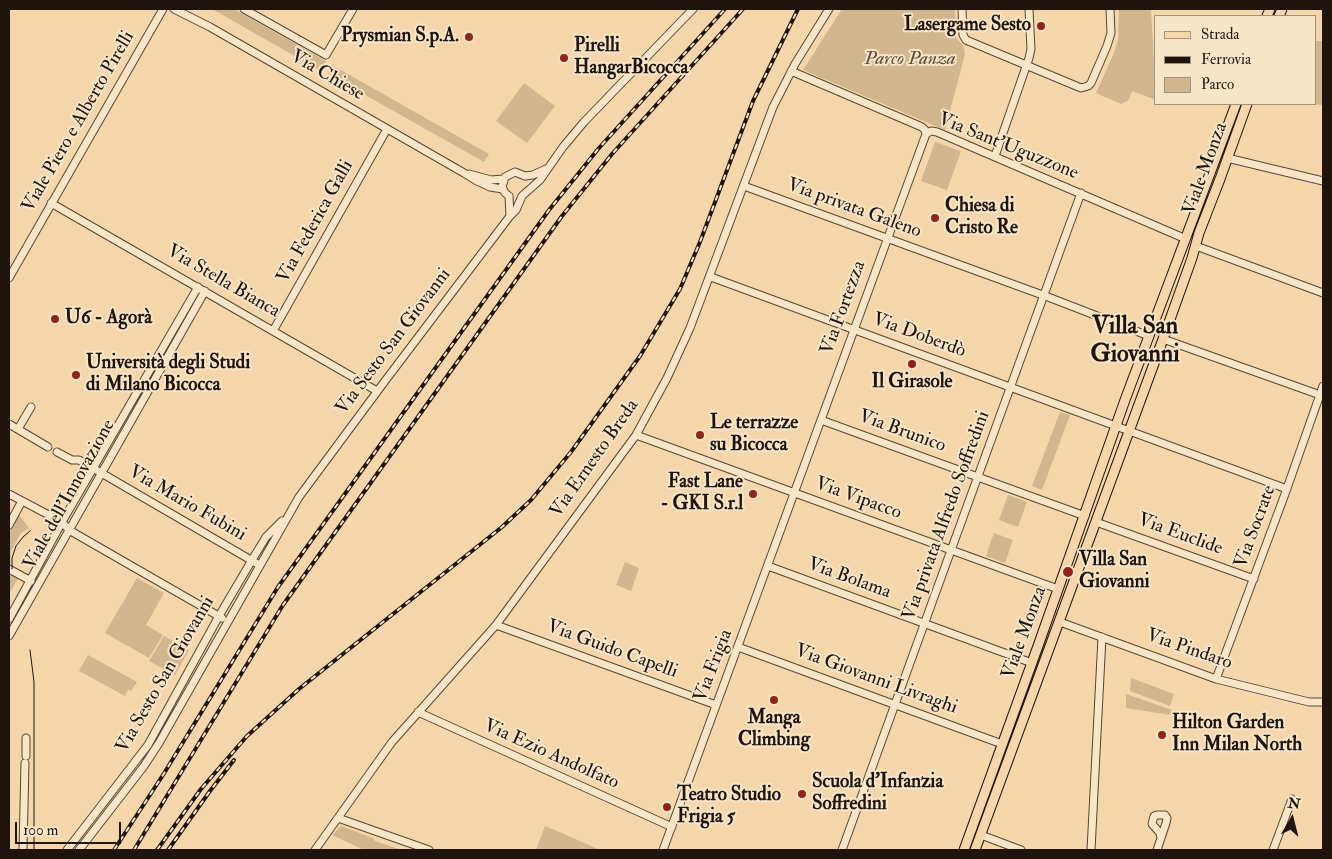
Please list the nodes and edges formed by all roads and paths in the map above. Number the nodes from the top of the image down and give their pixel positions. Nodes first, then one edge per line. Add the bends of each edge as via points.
1 (162, 9) edge
2 (174, 9) edge
3 (244, 9) edge
4 (353, 9) edge
5 (693, 9) edge
6 (829, 9) edge
7 (962, 9) edge
8 (1029, 9) edge
9 (1110, 9) edge
10 (1026, 65) junction
11 (791, 71) junction
12 (1236, 105) edge
13 (1247, 105) edge
14 (387, 128) junction
15 (926, 134) junction
16 (994, 156) junction
17 (1228, 158) junction
18 (546, 169) junction
19 (464, 173) junction
20 (525, 176) junction
21 (503, 179) junction
22 (1323, 181) edge
23 (744, 186) junction
24 (503, 189) junction
25 (528, 189) junction
26 (1081, 194) junction
27 (509, 196) junction
28 (522, 196) junction
29 (51, 203) junction
30 (510, 216) junction
31 (886, 238) junction
32 (1186, 239) junction
33 (1196, 246) junction
34 (710, 277) junction
35 (9, 278) edge
36 (198, 287) junction
37 (205, 291) junction
38 (1323, 293) edge
39 (1044, 295) junction
40 (854, 330) junction
41 (273, 331) junction
42 (1149, 336) junction
43 (1164, 339) junction
44 (1323, 386) edge
45 (1011, 388) junction
46 (377, 391) junction
47 (1322, 395) edge
48 (31, 407) dead end
49 (821, 420) junction
50 (9, 424) edge
51 (1116, 426) junction
52 (18, 429) junction
53 (1129, 430) junction
54 (636, 435) junction
55 (48, 447) dead end
56 (56, 452) dead end
57 (93, 468) junction
58 (101, 472) junction
59 (977, 476) junction
60 (1287, 489) junction
61 (795, 493) junction
62 (9, 494) edge
63 (22, 501) junction
64 (289, 514) junction
65 (1085, 516) junction
66 (62, 522) junction
67 (1096, 522) junction
68 (9, 525) edge
69 (69, 530) junction
70 (951, 550) junction
71 (252, 560) junction
72 (768, 566) junction
73 (9, 569) edge
74 (255, 573) junction
75 (1254, 579) junction
76 (31, 581) junction
77 (1058, 590) junction
78 (1070, 594) junction
79 (219, 616) junction
80 (1048, 618) junction
81 (9, 619) edge
82 (228, 621) junction
83 (1060, 622) junction
84 (925, 624) junction
85 (496, 625) junction
86 (9, 634) edge
87 (1102, 637) junction
88 (738, 647) junction
89 (1032, 663) junction
90 (1216, 679) junction
91 (1323, 702) edge
92 (896, 704) junction
93 (716, 705) junction
94 (418, 712) junction
95 (26, 738) dead end
96 (1002, 744) junction
97 (1292, 799) dead end
98 (338, 818) junction
99 (672, 827) junction
100 (981, 835) junction
101 (1161, 838) dead end
102 (24, 850) edge
103 (67, 850) edge
104 (79, 850) edge
105 (315, 850) edge
106 (429, 850) edge
107 (663, 850) edge
108 (842, 850) edge
109 (964, 850) edge
110 (975, 850) edge
111 (1021, 850) edge
112 (1090, 850) edge
113 (1156, 850) edge
114 (1273, 850) edge

1 - 29 street, Viale Piero e Alberto Pirelli
2 - 14 street, Via Chiese
3 - 4 street, Via Chiese via 326,55
5 - 18 street, Via Sesto San Giovanni via 584,122
6 - 11 street, Via Ernesto Breda
7 - 10 street via 966,40
8 - 10 street via 1031,49
9 - 10 street via 1111,33 1088,86 1081,88
10 - 16 street
11 - 15 street, Via Sant'Uguzzone via 922,127
11 - 23 street, Via Ernesto Breda via 772,107
12 - 32 main road, Viale Monza
13 - 17 main road, Viale Monza
14 - 19 street, Via Chiese
14 - 41 street, Via Federica Galli
15 - 16 street, Via Sant'Uguzzone via 934,131
15 - 31 street, Via Fortezza
16 - 26 street, Via Sant'Uguzzone
17 - 22 street
17 - 33 main road, Viale Monza
18 - 20 street via 533,176
18 - 25 street, Via Sesto San Giovanni via 536,184
19 - 21 street, Via Chiese via 492,180
19 - 24 street, Via Chiese via 482,184
20 - 21 street, Via Chiese via 513,172
20 - 25 street
21 - 24 street
23 - 31 street, Via privata Galeno
23 - 34 street, Via Ernesto Breda
24 - 27 street
25 - 28 street, Via Sesto San Giovanni
26 - 32 street, Via Sant'Uguzzone
26 - 39 street, Via privata Alfredo Soffredini
27 - 28 street
27 - 30 street
28 - 30 street, Via Sesto San Giovanni
29 - 35 street, Viale Piero e Alberto Pirelli
29 - 36 street, Via Stella Bianca
30 - 46 street, Via Sesto San Giovanni
31 - 39 street, Via privata Galeno
31 - 40 street, Via Fortezza
32 - 33 main road, Viale Monza
32 - 42 main road, Viale Monza
33 - 38 street
33 - 43 main road, Viale Monza
34 - 40 street, Via Doberdò
34 - 54 street, Via Ernesto Breda via 670,372
36 - 37 street, Via Stella Bianca
36 - 57 street, Viale dell'Innovazione
37 - 41 street, Via Stella Bianca
37 - 58 street, Viale dell'Innovazione
39 - 42 street, Via privata Galeno
39 - 45 street, Via privata Alfredo Soffredini
40 - 45 street, Via Doberdò
40 - 49 street, Via Fortezza
41 - 46 street, Via Stella Bianca
42 - 51 main road, Viale Monza
43 - 47 street
43 - 53 main road, Viale Monza
44 - 47 street, Via Socrate
45 - 51 street, Via Doberdò
45 - 59 street, Via privata Alfredo Soffredini
46 - 64 street, Via Sesto San Giovanni
47 - 60 street, Via Socrate
48 - 52 street
49 - 59 street, Via Brunico
49 - 61 street, Via Fortezza
50 - 52 street
51 - 53 street
51 - 65 main road, Viale Monza
52 - 55 street
53 - 60 street
53 - 67 main road, Viale Monza
54 - 61 street, Via Vipacco
54 - 85 street, Via Ernesto Breda
56 - 57 street, Via Mario Fubini
57 - 58 street, Via Mario Fubini
57 - 66 street, Viale dell'Innovazione
58 - 69 street, Viale dell'Innovazione
58 - 71 street, Via Mario Fubini
59 - 65 street, Via Brunico
59 - 70 street, Via privata Alfredo Soffredini
60 - 75 street, Via Socrate
61 - 70 street, Via Vipacco
61 - 72 street, Via Frigia
62 - 63 street
63 - 66 street
63 - 68 street
64 - 71 street, Via Sesto San Giovanni via 266,538
64 - 74 street, Via Sesto San Giovanni
65 - 77 main road, Viale Monza
66 - 69 street
66 - 76 street, Viale dell'Innovazione
67 - 75 street, Via Euclide
67 - 78 main road, Viale Monza
69 - 79 street
69 - 86 street, Viale dell'Innovazione
70 - 77 street, Via Vipacco
70 - 84 street, Via privata Alfredo Soffredini
71 - 74 street, Via Mario Fubini via 256,564
71 - 79 street, Via Sesto San Giovanni
72 - 84 street, Via Bolama
72 - 88 street, Via Frigia
73 - 76 street, Viale dell'Innovazione
74 - 82 street, Via Sesto San Giovanni
75 - 90 street, Via Socrate
76 - 81 street, Viale dell'Innovazione
77 - 78 main road, Via Vipacco
77 - 80 main road, Viale Monza
78 - 83 main road, Viale Monza
79 - 82 street
79 - 103 street, Via Sesto San Giovanni via 148,745
80 - 83 main road, Via Pindaro
80 - 89 main road, Viale Monza
82 - 104 street, Via Sesto San Giovanni via 159,744
83 - 87 street, Via Pindaro
83 - 100 main road, Viale Monza
84 - 89 street, Via Bolama
84 - 92 street, Via privata Alfredo Soffredini
85 - 93 street, Via Guido Capelli
85 - 94 street, Via Ernesto Breda
87 - 90 street, Via Pindaro
87 - 112 street
88 - 92 street, Via Giovanni Livraghi
88 - 93 street, Via Frigia
89 - 96 main road, Viale Monza
90 - 91 street, Via Pindaro via 1309,702
92 - 96 street, Via Giovanni Livraghi
92 - 108 street, Via privata Alfredo Soffredini
93 - 99 street, Via Frigia
94 - 98 street, Via Ernesto Breda via 392,742
94 - 99 street, Via Ezio Andolfato
95 - 102 street
96 - 109 main road, Viale Monza
97 - 114 street
98 - 105 street, Via Ernesto Breda
98 - 106 street
99 - 107 street, Via Frigia
100 - 110 main road, Viale Monza
100 - 111 street
101 - 113 street

